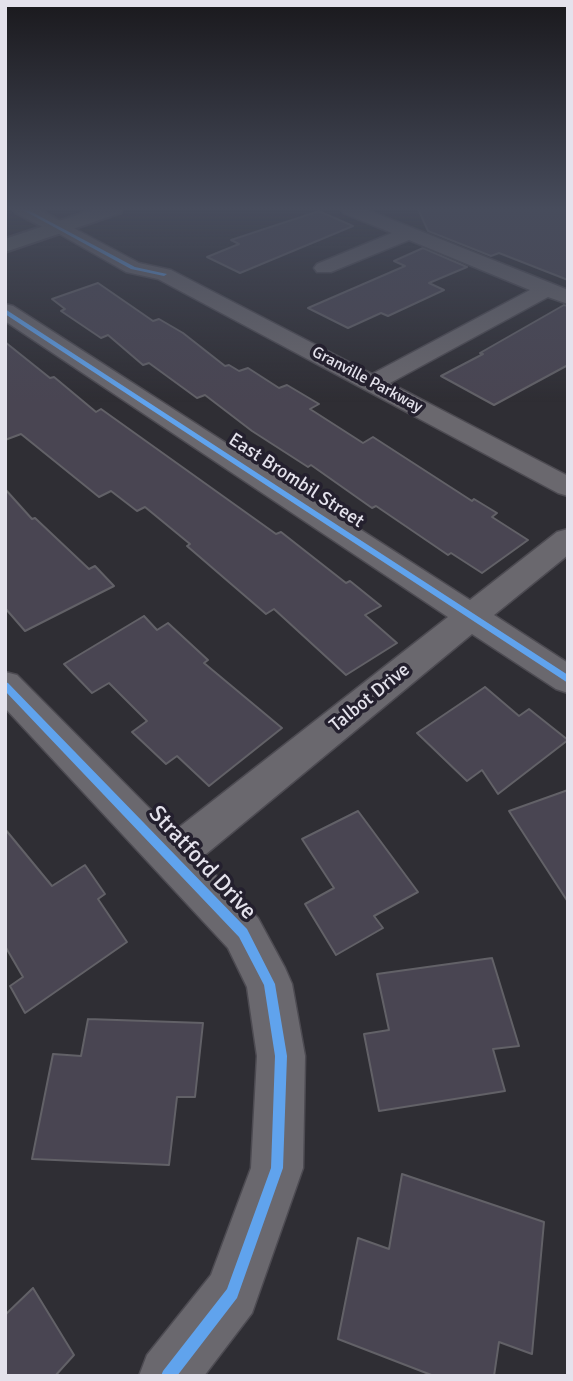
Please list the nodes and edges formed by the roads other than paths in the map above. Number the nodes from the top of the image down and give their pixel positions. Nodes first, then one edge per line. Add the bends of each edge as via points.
1 (507, 273) edge
2 (164, 274) edge
3 (557, 294) edge
4 (5, 311) edge
5 (373, 383) junction
6 (568, 487) edge
7 (568, 539) edge
8 (471, 617) junction
9 (568, 680) edge
10 (5, 685) edge
11 (172, 857) junction
12 (168, 1376) edge

1 - 3 street
2 - 5 street, Granville Parkway
3 - 5 street
4 - 8 street, East Brombil Street
5 - 6 street, Granville Parkway
7 - 8 street, Talbot Drive
8 - 9 street, East Brombil Street
8 - 11 street, Talbot Drive
10 - 11 street, Stratford Drive
11 - 12 street, Stratford Drive via 243,933 269,984 281,1056 277,1168 232,1293

